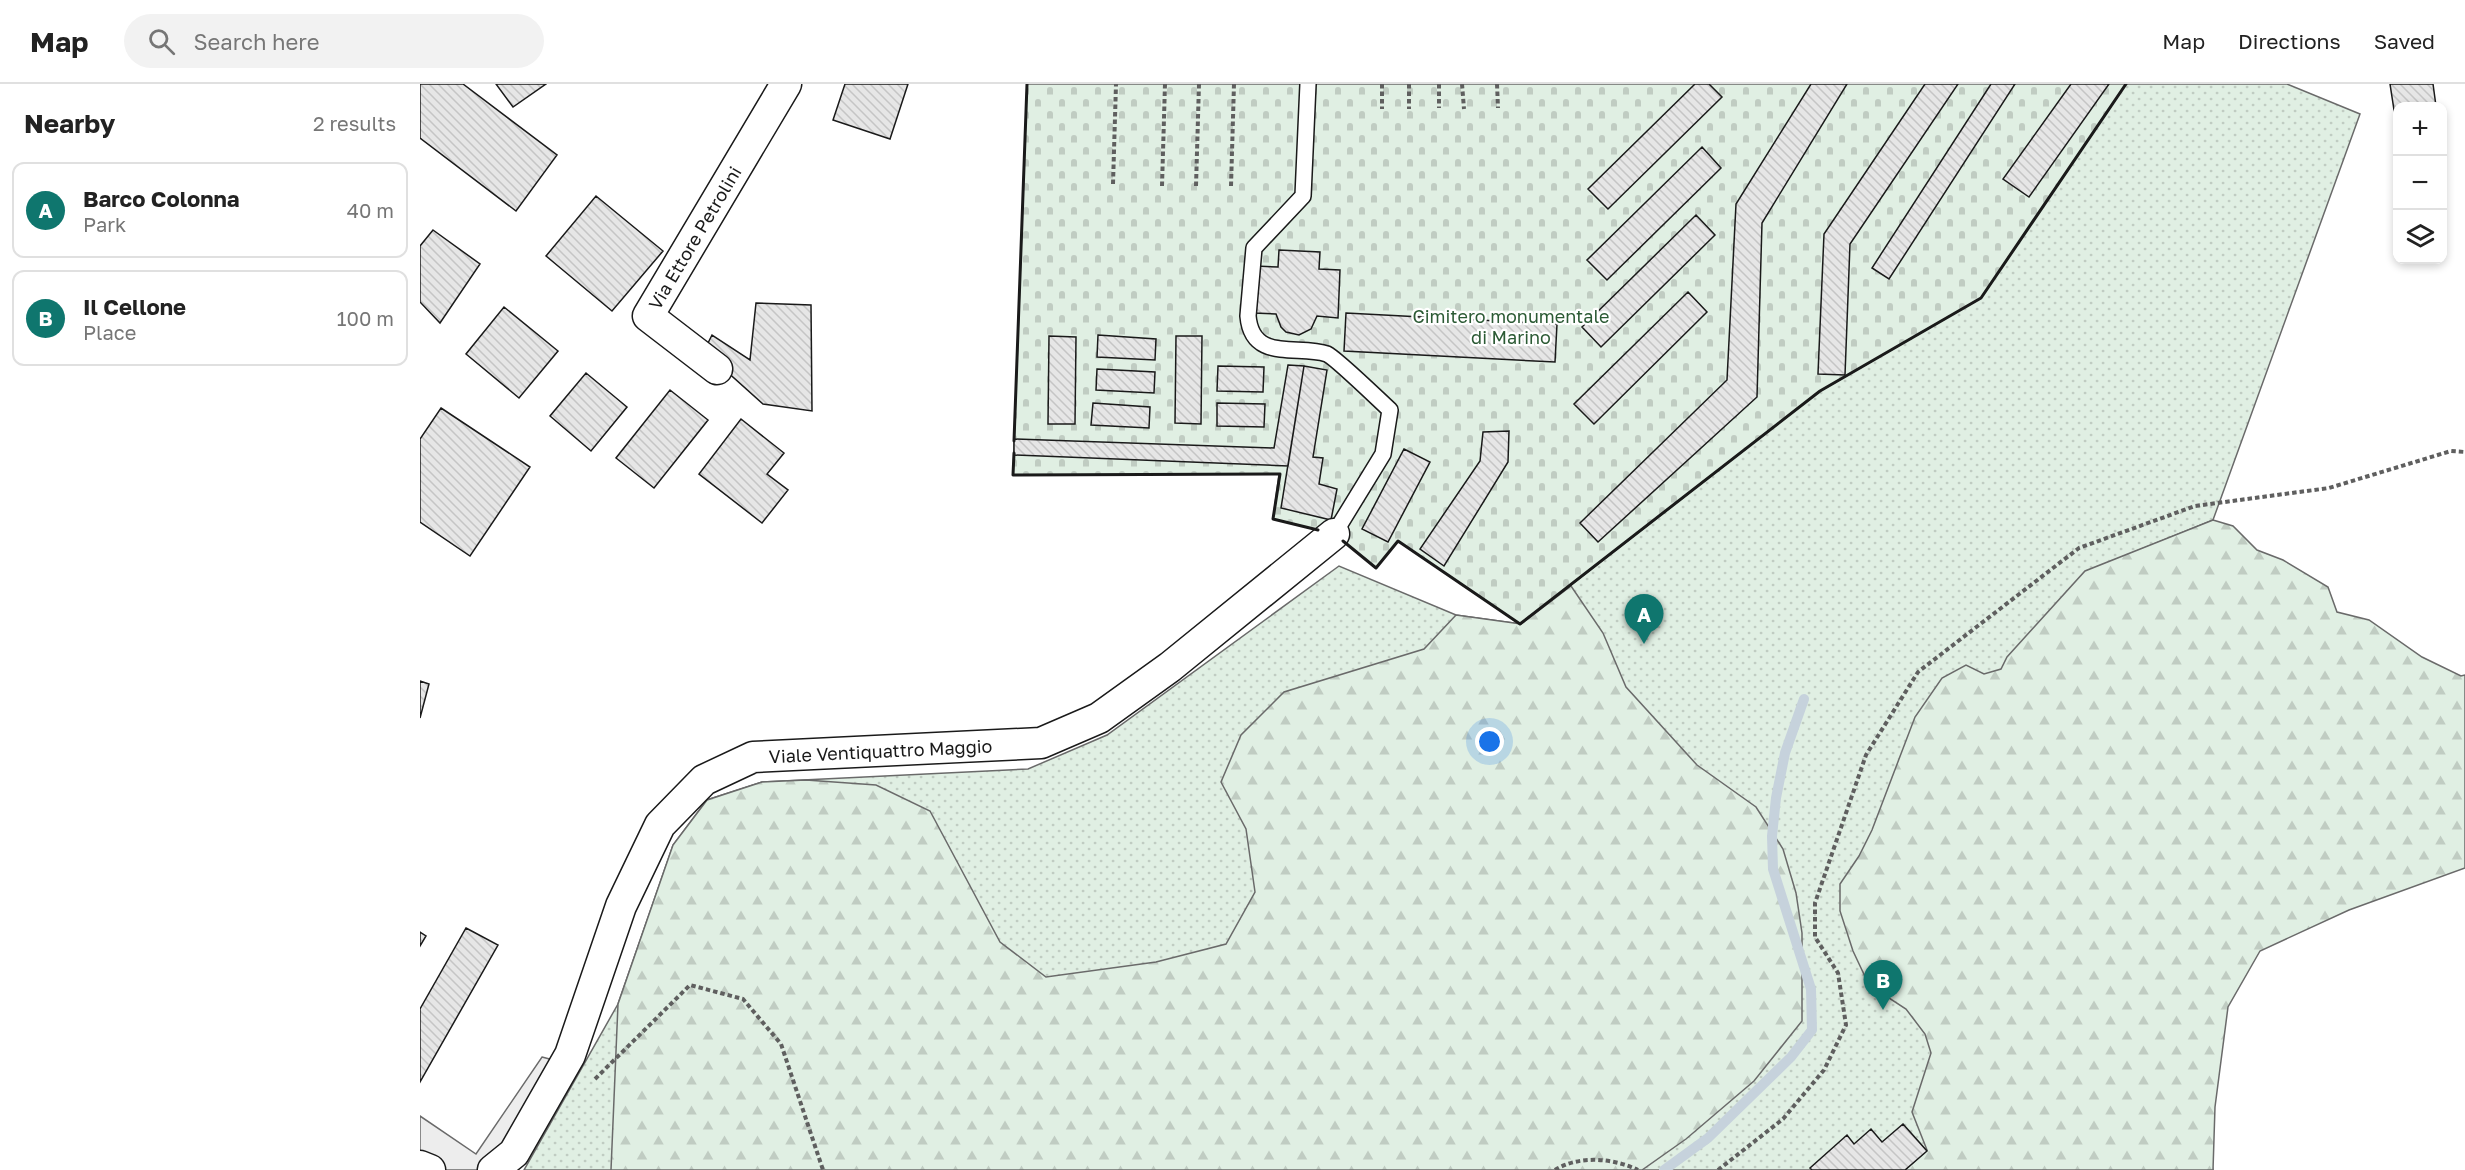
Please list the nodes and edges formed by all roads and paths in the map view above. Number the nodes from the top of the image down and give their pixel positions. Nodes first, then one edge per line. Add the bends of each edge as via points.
1 (786, 84) edge
2 (1116, 84) edge
3 (1165, 84) edge
4 (1199, 84) edge
5 (1234, 84) edge
6 (1308, 84) edge
7 (1382, 84) edge
8 (1409, 84) edge
9 (1439, 84) edge
10 (1462, 84) edge
11 (1497, 84) edge
12 (1439, 108) dead end
13 (1498, 108) dead end
14 (1382, 109) dead end
15 (1409, 109) dead end
16 (1464, 109) dead end
17 (1113, 184) dead end
18 (1161, 186) dead end
19 (1196, 186) dead end
20 (1231, 186) dead end
21 (717, 369) dead end
22 (2465, 452) edge
23 (1334, 534) joint
24 (551, 1088) junction
25 (420, 1166) edge
26 (1637, 1169) edge
27 (430, 1170) edge
28 (493, 1170) edge
29 (823, 1170) edge
30 (1555, 1170) edge
31 (1718, 1170) edge

1 - 21 street, Via Ettore Petrolini via 648,316
2 - 17 path
3 - 18 path
4 - 19 path
5 - 20 path
6 - 23 lane via 1303,196 1254,248 1248,316 1249,326 1261,341 1277,351 1327,354 1390,410 1383,454
7 - 14 path
8 - 15 path
9 - 12 path
10 - 16 path
11 - 13 path
22 - 31 path via 2451,450 2328,488 2194,506 2079,548 1918,672 1866,755 1815,903 1815,937 1838,973 1846,1025 1824,1070 1783,1119
23 - 24 street, Viale Ventiquattro Maggio via 1170,668 1099,718 1041,743 753,757 704,780 660,825 621,906 570,1055
24 - 28 street, Viale Ventiquattro Maggio via 514,1153
24 - 29 path via 592,1082 690,985 743,999 781,1044
25 - 27 street
26 - 30 path via 1606,1160 1568,1162

